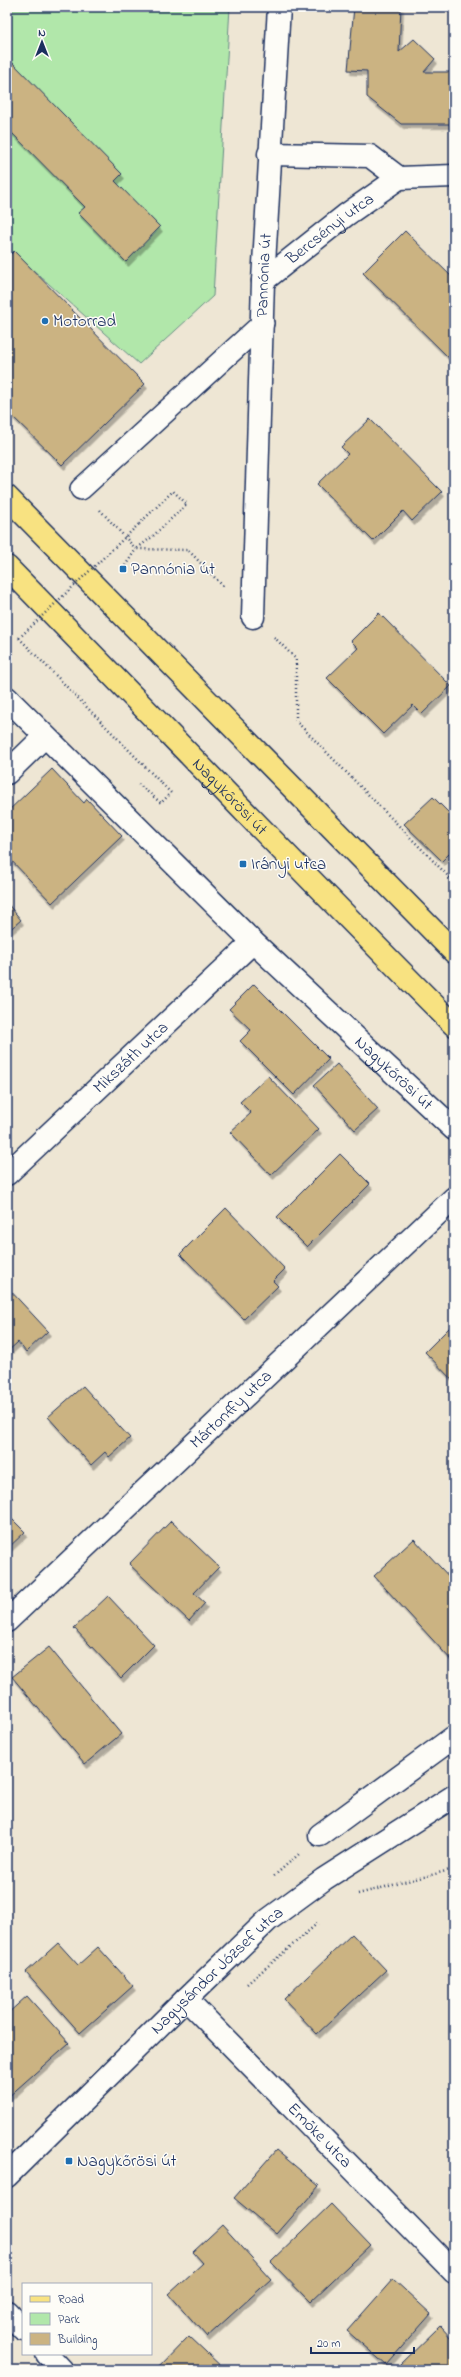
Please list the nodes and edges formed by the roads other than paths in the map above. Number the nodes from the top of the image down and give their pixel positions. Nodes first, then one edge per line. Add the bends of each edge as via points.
1 (279, 7) edge
2 (269, 154) junction
3 (454, 176) edge
4 (399, 178) junction
5 (263, 281) junction
6 (263, 323) junction
7 (81, 489) road end
8 (7, 498) edge
9 (7, 567) edge
10 (254, 617) road end
11 (7, 698) edge
12 (44, 737) junction
13 (7, 772) edge
14 (254, 942) junction
15 (454, 952) edge
16 (454, 1025) edge
17 (454, 1129) edge
18 (7, 1174) edge
19 (454, 1198) edge
20 (7, 1620) edge
21 (454, 1737) edge
22 (454, 1796) edge
23 (320, 1835) dead end
24 (186, 1999) junction
25 (7, 2176) edge
26 (454, 2272) edge
27 (7, 2312) edge
28 (22, 2328) edge
29 (47, 2355) edge
30 (62, 2370) edge

1 - 2 street, Pannónia út
2 - 4 street via 370,156
2 - 5 street, Pannónia út
3 - 4 street
4 - 5 street, Bercsényi utca via 346,215
5 - 6 street, Pannónia út
6 - 7 lane
6 - 10 street, Pannónia út
8 - 15 main road
9 - 16 main road, Nagykőrösi út via 294,864
11 - 12 street, Nagykőrösi út
12 - 13 street
12 - 14 street, Nagykőrösi út
14 - 17 street, Nagykőrösi út
14 - 18 street, Mikszáth utca
19 - 20 street, Mártonffy utca
21 - 23 street
22 - 24 street, Nagysándor József utca via 324,1879 268,1920
24 - 25 street, Nagysándor József utca
24 - 26 street, Emőke utca
27 - 28 street
29 - 30 street

